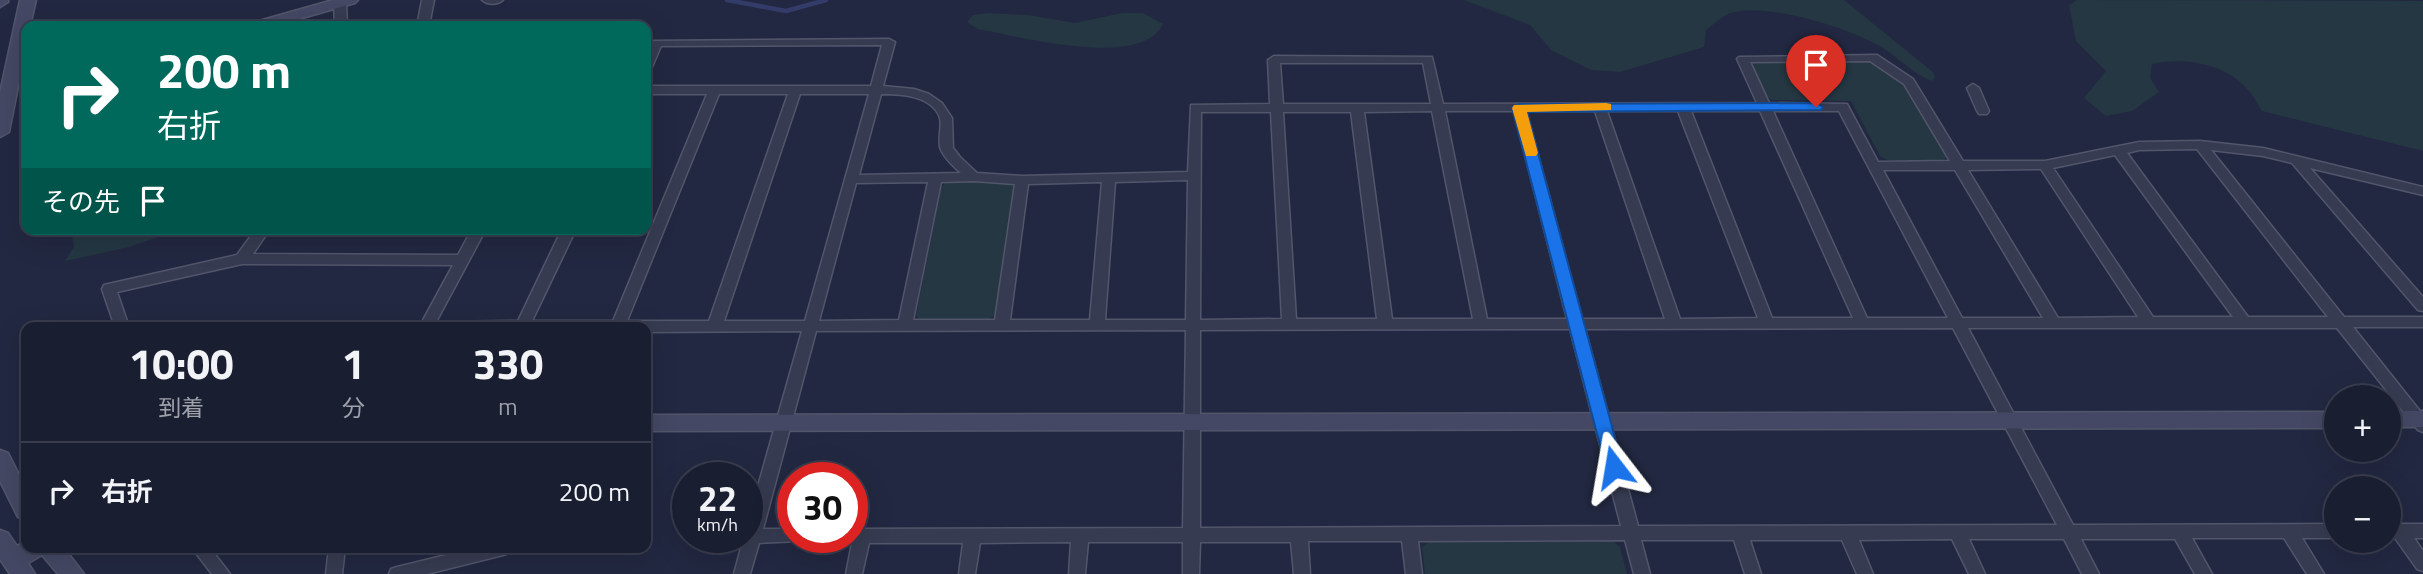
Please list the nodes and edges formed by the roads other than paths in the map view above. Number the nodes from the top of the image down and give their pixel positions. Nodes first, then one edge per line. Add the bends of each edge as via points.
1 (428, 0) edge
2 (488, 0) edge
3 (496, 0) edge
4 (345, 1) edge
5 (275, 21) edge
6 (342, 21) edge
7 (424, 21) edge
8 (21, 35) edge
9 (651, 56) edge
10 (13, 70) edge
11 (1973, 88) dead end
12 (715, 89) junction
13 (796, 89) junction
14 (876, 89) junction
15 (651, 90) edge
16 (1357, 107) junction
17 (1600, 107) junction
18 (1683, 107) junction
19 (1763, 107) junction
20 (1279, 108) junction
21 (1439, 108) junction
22 (1519, 108) junction
23 (1983, 111) dead end
24 (0, 132) edge
25 (2200, 145) junction
26 (2118, 150) junction
27 (2297, 161) junction
28 (1961, 165) junction
29 (2045, 165) junction
30 (1874, 166) junction
31 (1194, 176) junction
32 (974, 177) junction
33 (851, 178) junction
34 (935, 178) junction
35 (1109, 178) junction
36 (1022, 180) junction
37 (2406, 187) junction
38 (2423, 191) edge
39 (2423, 205) edge
40 (259, 235) edge
41 (476, 235) edge
42 (566, 235) edge
43 (242, 259) junction
44 (463, 260) junction
45 (2423, 306) edge
46 (120, 322) edge
47 (429, 322) edge
48 (524, 322) edge
49 (620, 322) edge
50 (2053, 322) junction
51 (2149, 322) junction
52 (2244, 322) junction
53 (2342, 322) junction
54 (2423, 322) edge
55 (1674, 323) junction
56 (1767, 323) junction
57 (1958, 323) junction
58 (1385, 324) junction
59 (1481, 324) junction
60 (1863, 324) junction
61 (715, 325) junction
62 (905, 325) junction
63 (1002, 325) junction
64 (1097, 325) junction
65 (1289, 325) junction
66 (1577, 325) junction
67 (651, 326) edge
68 (810, 326) junction
69 (1193, 326) junction
70 (2324, 419) edge
71 (2010, 420) junction
72 (2401, 420) edge
73 (1602, 422) junction
74 (2421, 422) edge
75 (651, 423) edge
76 (784, 423) junction
77 (1192, 423) junction
78 (0, 459) edge
79 (21, 500) edge
80 (763, 500) edge
81 (2288, 531) junction
82 (2324, 531) edge
83 (2401, 531) edge
84 (2423, 531) edge
85 (2068, 532) junction
86 (2180, 532) junction
87 (1740, 533) junction
88 (1849, 533) junction
89 (1957, 533) junction
90 (972, 534) junction
91 (1409, 534) junction
92 (1631, 534) junction
93 (1080, 535) junction
94 (1191, 535) junction
95 (1299, 535) junction
96 (868, 536) edge
97 (2401, 539) edge
98 (0, 540) edge
99 (30, 553) edge
100 (54, 553) edge
101 (204, 553) edge
102 (336, 553) edge
103 (749, 553) edge
104 (856, 553) edge
105 (450, 554) edge
106 (2423, 564) edge
107 (18, 567) edge
108 (72, 574) edge
109 (222, 574) edge
110 (334, 574) edge
111 (397, 574) edge
112 (743, 574) edge
113 (854, 574) edge
114 (967, 574) edge
115 (1077, 574) edge
116 (1191, 574) edge
117 (1302, 574) edge
118 (1415, 574) edge
119 (1642, 574) edge
120 (1753, 574) edge
121 (1865, 574) edge
122 (1977, 574) edge
123 (2091, 574) edge
124 (2204, 574) edge
125 (2316, 574) edge

1 - 7 street
2 - 3 street
4 - 5 street
4 - 6 street
8 - 10 street
9 - 14 street via 657,43 889,42
10 - 24 street
11 - 23 street
12 - 13 street
12 - 15 street
12 - 49 street
13 - 14 street
13 - 61 street
14 - 32 street via 916,93 935,103 947,124 946,146
14 - 33 street
16 - 20 street
16 - 21 street
16 - 58 street
17 - 18 street
17 - 22 street
17 - 55 street
18 - 19 street
18 - 56 street
19 - 28 street via 1743,59 1873,57 1909,82
19 - 30 street via 1843,107
19 - 60 street
20 - 21 street via 1274,60 1428,59
20 - 31 street via 1195,108
20 - 65 street
21 - 22 street
21 - 59 street
22 - 66 street
25 - 26 street
25 - 27 street
25 - 53 street
26 - 29 street
26 - 52 street
27 - 37 street
27 - 45 street
28 - 29 street
28 - 30 street
28 - 50 street
29 - 51 street
30 - 57 street
31 - 35 street
31 - 69 street
32 - 34 street
32 - 36 street
33 - 34 street
33 - 68 street
34 - 62 street
35 - 36 street
35 - 64 street
36 - 63 street
37 - 38 street
37 - 39 street
40 - 43 street
41 - 44 street
42 - 48 street
43 - 44 street
43 - 46 street via 109,289
44 - 47 street
50 - 51 street
50 - 57 street
51 - 52 street
52 - 53 street
53 - 54 street
53 - 74 street
55 - 56 street
55 - 66 street
56 - 60 street
57 - 60 street
57 - 71 street
58 - 59 street
58 - 65 street
59 - 66 street
61 - 67 street
61 - 68 street
62 - 63 street
62 - 68 street
63 - 64 street
64 - 69 street
65 - 69 street
66 - 73 street
68 - 76 street
69 - 77 street
70 - 71 street
71 - 73 street
71 - 85 street
72 - 74 street
73 - 77 street
73 - 92 street
75 - 76 street
76 - 77 street
76 - 80 street
77 - 94 street
78 - 79 street
81 - 82 street
81 - 86 street
81 - 125 street
83 - 84 street
85 - 86 street
85 - 89 street
85 - 123 street
86 - 124 street
87 - 88 street
87 - 92 street
87 - 120 street
88 - 89 street
88 - 121 street
89 - 122 street
90 - 93 street
90 - 96 street
90 - 114 street
91 - 92 street
91 - 95 street
91 - 118 street
92 - 119 street
93 - 94 street
93 - 115 street
94 - 95 street
94 - 116 street
95 - 117 street
97 - 106 street
98 - 107 street
99 - 107 street
100 - 108 street
101 - 109 street
102 - 110 street
103 - 112 street
104 - 113 street
105 - 111 street

